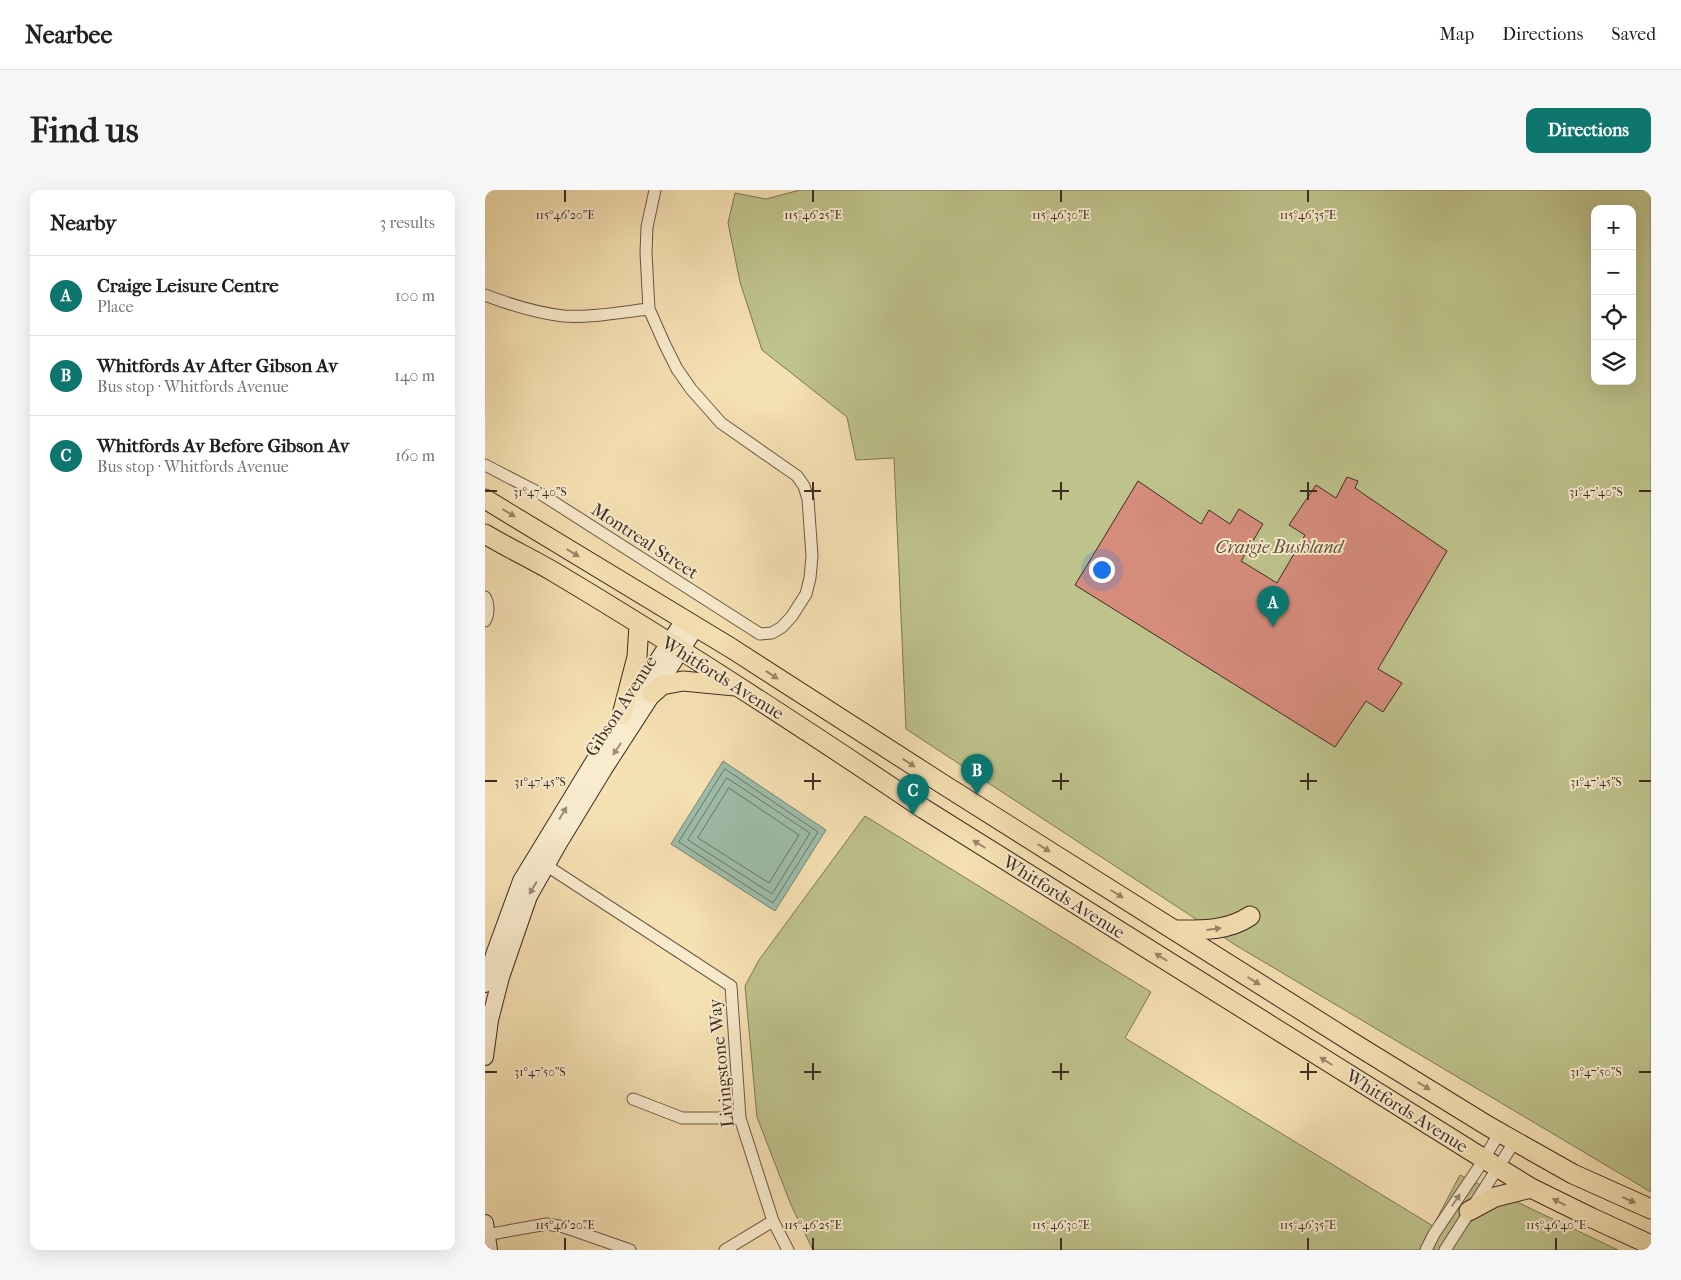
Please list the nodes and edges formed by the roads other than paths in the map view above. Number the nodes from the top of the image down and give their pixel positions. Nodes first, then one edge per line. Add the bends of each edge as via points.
1 (655, 190) edge
2 (485, 295) edge
3 (649, 309) junction
4 (485, 464) edge
5 (485, 499) edge
6 (485, 534) edge
7 (485, 597) edge
8 (485, 621) edge
9 (639, 624) junction
10 (690, 624) junction
11 (675, 647) junction
12 (739, 686) junction
13 (652, 694) junction
14 (622, 715) junction
15 (541, 862) junction
16 (1250, 916) dead end
17 (1176, 930) junction
18 (490, 982) edge
19 (485, 1057) edge
20 (633, 1099) dead end
21 (740, 1118) junction
22 (1508, 1137) junction
23 (1491, 1163) junction
24 (1531, 1188) junction
25 (1651, 1209) edge
26 (1469, 1211) junction
27 (773, 1221) junction
28 (487, 1235) edge
29 (1651, 1245) edge
30 (630, 1250) edge
31 (725, 1250) edge
32 (788, 1250) edge
33 (1426, 1250) edge
34 (1445, 1250) edge

1 - 3 street via 646,253
2 - 3 street via 510,305 565,316
3 - 4 street, Montreal Street via 677,370 691,389 721,422 797,476 803,486 808,499 812,556 810,578 806,594 782,627 760,634 541,494
5 -> 10 main road, Whitfords Avenue
6 - 9 main road, Whitfords Avenue
7 - 8 street via 488,602
9 - 11 main road, Whitfords Avenue
9 - 14 main road via 637,658
10 - 11 main road, Gibson Avenue
10 -> 17 main road, Whitfords Avenue
11 - 12 main road, Whitfords Avenue
11 - 13 main road, Gibson Avenue
11 - 14 main road, Gibson Avenue
12 - 13 main road via 683,681 662,686
23 -> 12 main road, Whitfords Avenue via 924,809
13 -> 15 main road, Gibson Avenue
15 -> 14 main road, Gibson Avenue
15 - 18 main road, Gibson Avenue via 521,882
15 - 21 street, Livingstone Way via 731,986
17 -> 16 main road via 1227,927
17 -> 22 main road, Whitfords Avenue via 1357,1046
18 - 19 main road, Gibson Avenue via 490,1020
20 - 21 street via 682,1118
21 - 27 street, Livingstone Way
22 - 23 street
22 - 23 street
22 -> 25 main road, Whitfords Avenue via 1573,1174
23 - 24 main road, Whitfords Avenue
23 - 26 street
33 -> 23 street via 1434,1234
24 - 26 main road via 1495,1197
29 -> 24 main road, Whitfords Avenue
26 - 34 street
27 - 31 street
27 - 32 street, Livingstone Way
28 - 30 street via 547,1224

